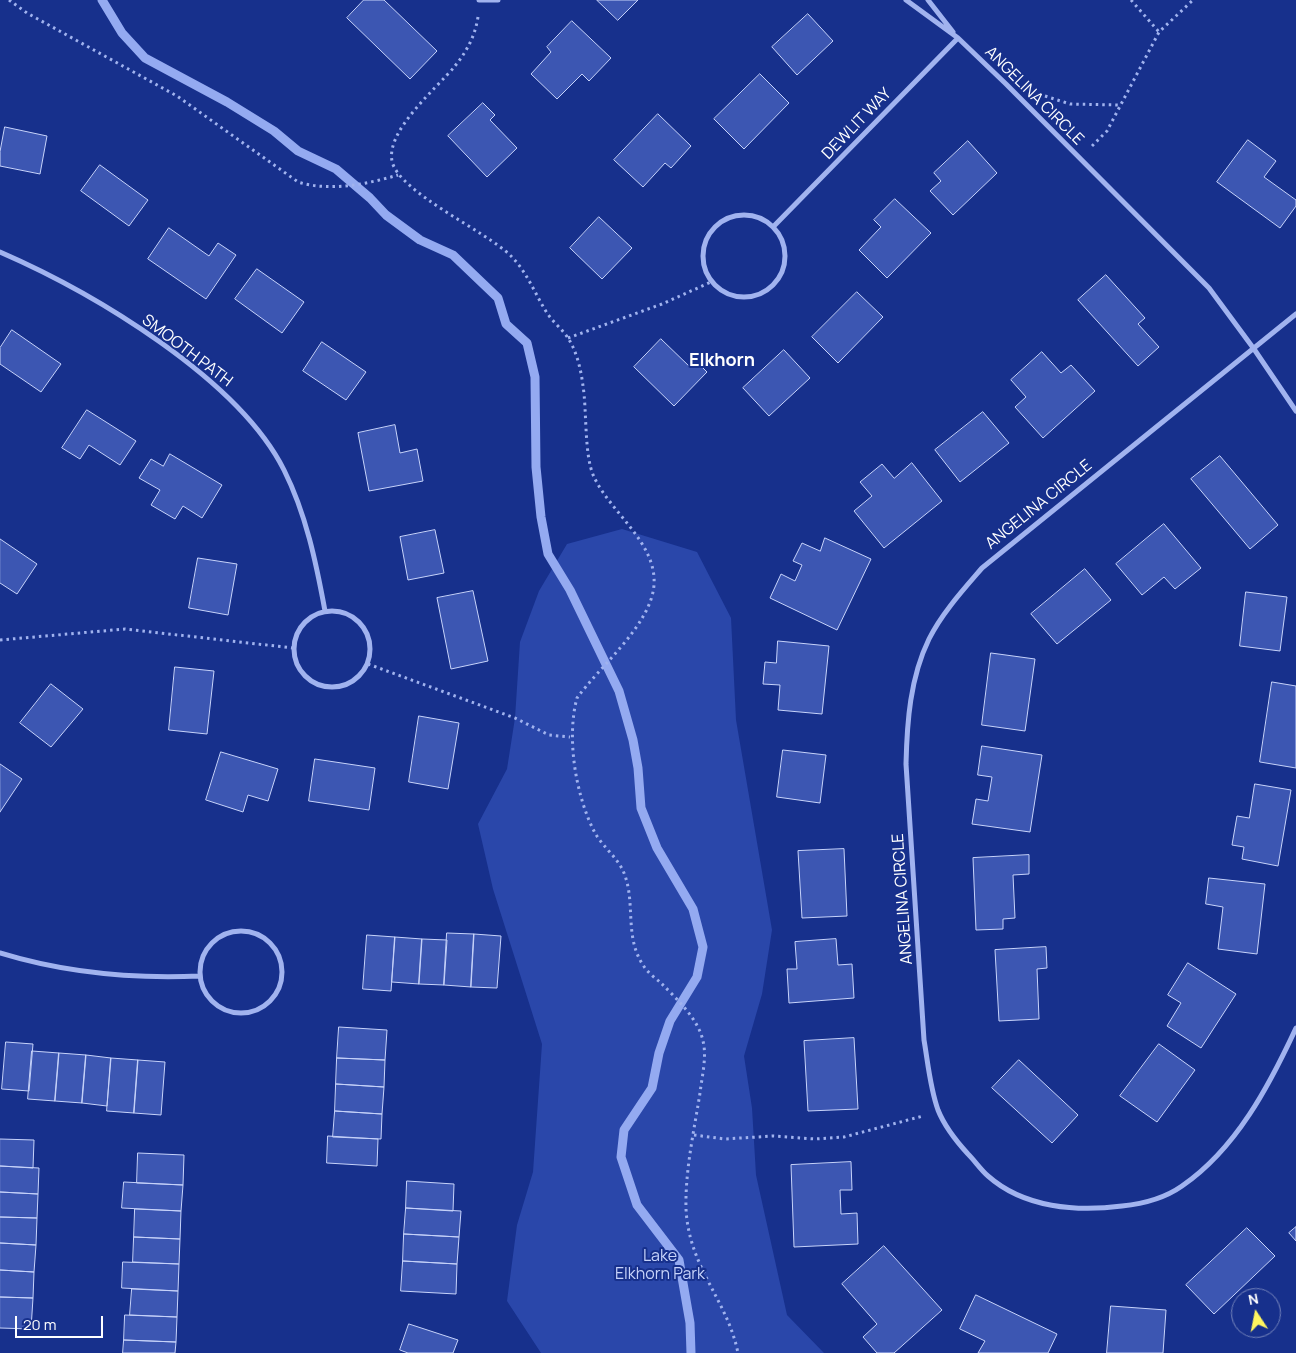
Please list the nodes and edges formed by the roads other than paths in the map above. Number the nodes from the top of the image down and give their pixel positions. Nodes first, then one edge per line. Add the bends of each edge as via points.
1 (480, 0) edge
2 (498, 0) edge
3 (906, 0) edge
4 (928, 0) edge
5 (958, 38) junction
6 (773, 227) junction
7 (0, 252) edge
8 (1296, 314) edge
9 (1254, 349) junction
10 (1296, 411) edge
11 (325, 611) junction
12 (0, 953) edge
13 (200, 976) junction
14 (1296, 1028) edge

1 - 2 street
3 - 5 street, ANGELINA CIRCLE
4 - 5 street, ANGELINA CIRCLE
5 - 6 street, DEWLIT WAY
5 - 9 street, ANGELINA CIRCLE via 1209,288
6 - 6 street via 761,218 746,215 732,216 719,223 704,243 702,254 711,282 737,297 766,291 777,281 785,257 782,240
7 - 11 street, SMOOTH PATH via 93,298 206,377 234,404 259,433 287,476 298,501 313,550
8 - 9 street
9 - 10 street, ANGELINA CIRCLE
9 - 14 street, ANGELINA CIRCLE via 982,568 952,603 929,640 915,679 907,720 906,764 924,1040 938,1111 960,1145 989,1177 1023,1198 1059,1207 1098,1209 1145,1203 1181,1187 1216,1159 1274,1075
11 - 11 street via 339,611 352,616 368,635 371,649 368,664 360,676 333,688 315,684 303,674 296,663 293,648 298,632 309,618
12 - 13 street via 68,970 116,976
13 - 13 street via 205,992 214,1004 232,1013 245,1014 260,1010 274,998 281,985 282,968 279,954 272,944 250,932 234,932 209,946 203,957

